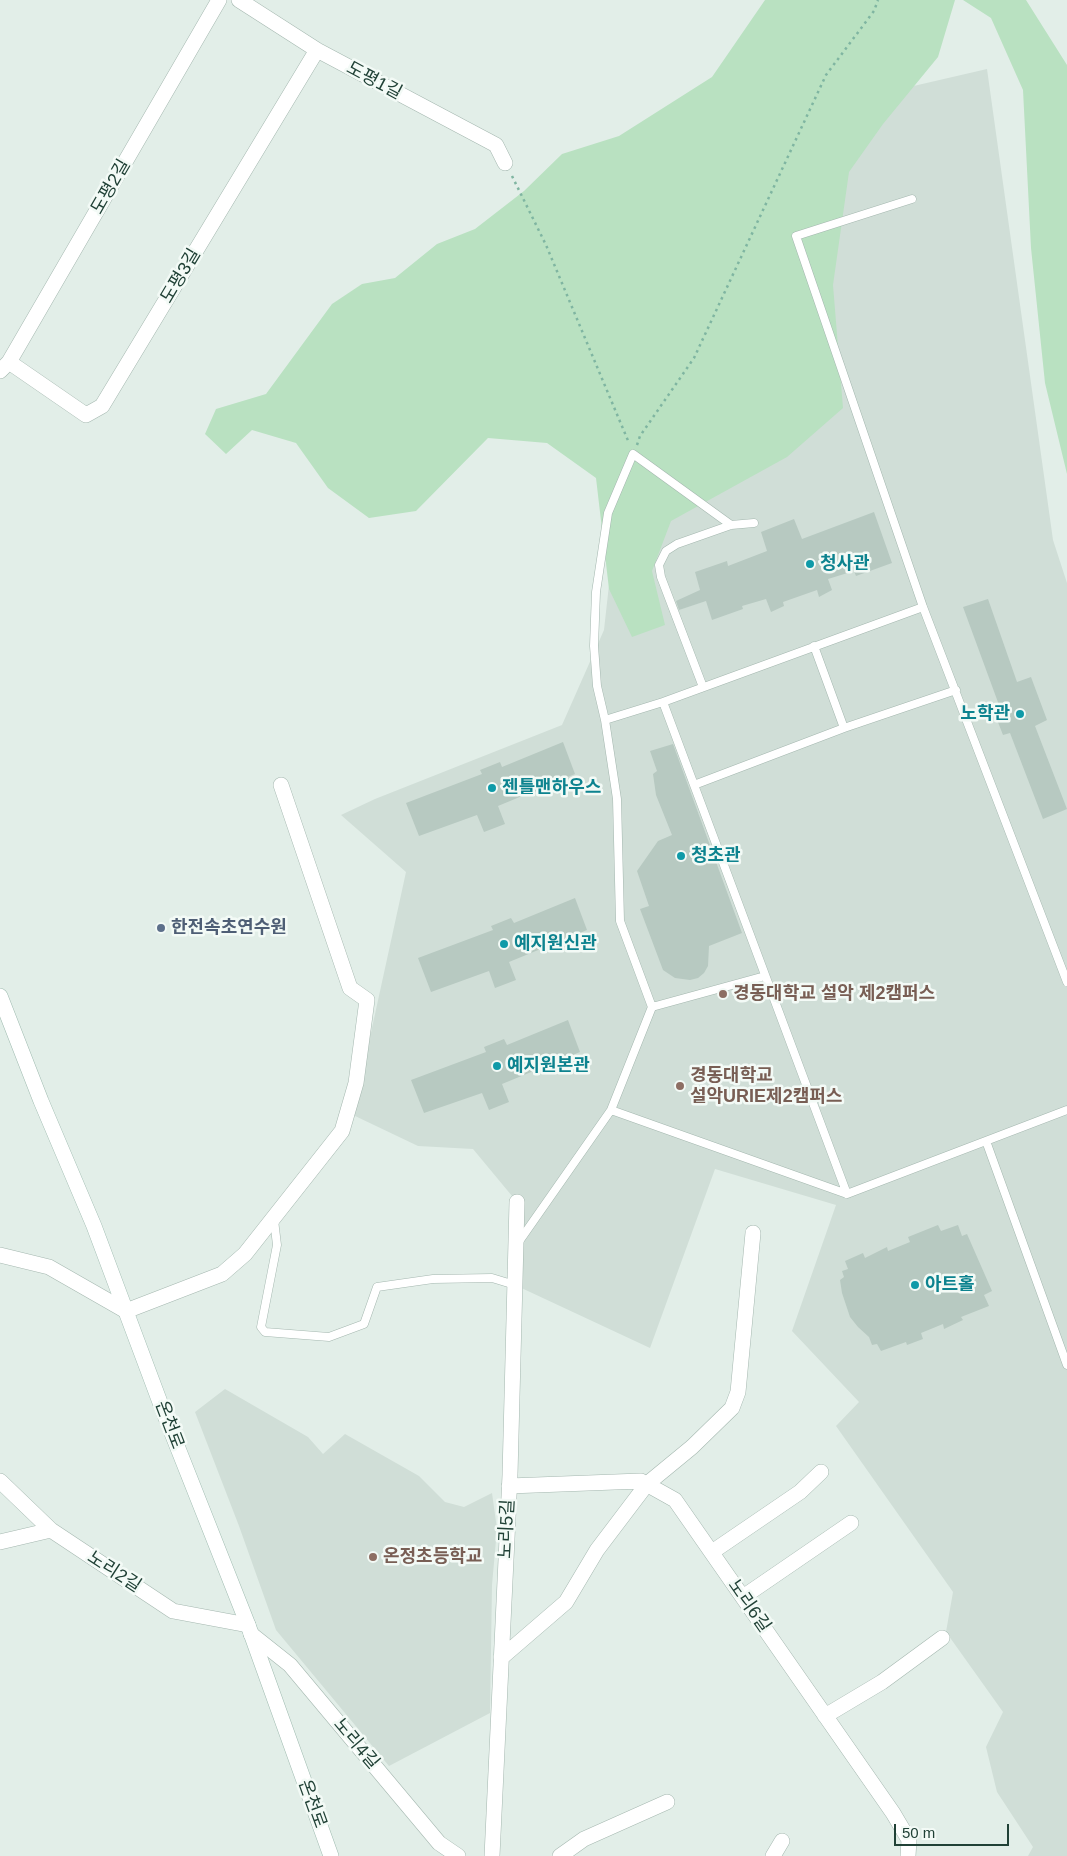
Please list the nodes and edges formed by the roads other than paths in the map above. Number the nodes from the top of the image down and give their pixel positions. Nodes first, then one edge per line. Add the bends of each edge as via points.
1 (219, 0) edge
2 (239, 0) edge
3 (316, 50) junction
4 (505, 163) road end
5 (912, 199) dead end
6 (5, 366) edge
7 (754, 522) dead end
8 (731, 525) junction
9 (923, 606) junction
10 (814, 646) junction
11 (703, 687) junction
12 (956, 690) junction
13 (663, 702) junction
14 (605, 720) junction
15 (844, 728) junction
16 (281, 785) dead end
17 (694, 785) junction
18 (765, 976) junction
19 (1067, 982) edge
20 (0, 996) edge
21 (652, 1007) junction
22 (610, 1110) junction
23 (1067, 1110) edge
24 (986, 1141) junction
25 (847, 1194) junction
26 (517, 1202) dead end
27 (274, 1216) junction
28 (753, 1233) dead end
29 (516, 1246) junction
30 (0, 1255) edge
31 (515, 1285) junction
32 (126, 1312) junction
33 (1066, 1361) edge
34 (820, 1472) dead end
35 (0, 1481) edge
36 (647, 1484) junction
37 (509, 1486) junction
38 (850, 1523) dead end
39 (51, 1530) junction
40 (0, 1542) edge
41 (712, 1552) junction
42 (742, 1597) junction
43 (249, 1629) junction
44 (942, 1638) dead end
45 (501, 1658) junction
46 (825, 1716) junction
47 (667, 1802) dead end
48 (782, 1841) dead end
49 (331, 1856) edge
50 (458, 1856) edge
51 (492, 1856) edge
52 (560, 1856) edge
53 (773, 1856) edge
54 (908, 1856) edge

1 - 6 street, 도평2길
2 - 3 street, 도평1길
3 - 4 street, 도평1길 via 496,145
3 - 6 street, 도평3길 via 102,406 86,415
5 - 9 lane via 796,236
7 - 8 lane
8 - 11 lane via 677,544 666,551 660,565 661,577
8 - 14 lane via 633,454 608,513 596,592 594,646 597,686
9 - 10 lane
9 - 12 lane
10 - 11 lane
10 - 15 lane
11 - 13 lane
12 - 15 lane
12 - 19 lane
13 - 14 lane
13 - 17 lane
14 - 21 lane via 617,799 620,921
15 - 17 lane
16 - 27 street via 350,988 367,1000 356,1083 342,1131
17 - 18 lane
18 - 21 lane
18 - 25 lane
20 - 32 street, 온천로
21 - 22 lane
22 - 25 lane
22 - 29 lane
23 - 24 lane
24 - 25 lane
24 - 33 lane
26 - 29 street, 노리5길
27 - 31 lane via 277,1245 261,1327 265,1332 329,1337 364,1324 377,1287 433,1280 492,1278
27 - 32 street via 245,1254 222,1274
28 - 36 street via 738,1392 732,1408
29 - 31 street, 노리5길
30 - 32 street via 49,1267
31 - 37 street, 노리5길
32 - 43 street, 온천로
34 - 41 street via 800,1492
35 - 39 street, 노리2길
36 - 37 street, 노리6길 via 641,1481
36 - 41 street, 노리6길 via 676,1500
36 - 45 street via 597,1550 566,1602
37 - 45 street, 노리5길
38 - 42 street
39 - 40 street
39 - 43 street, 노리2길 via 173,1610
41 - 42 street, 노리6길
42 - 46 street, 노리6길
43 - 49 street, 온천로
43 - 50 street, 노리4길 via 290,1665 439,1843
44 - 46 street via 882,1682
45 - 51 street, 노리5길
46 - 54 street, 노리6길 via 910,1840
47 - 52 street via 584,1839
48 - 53 street

